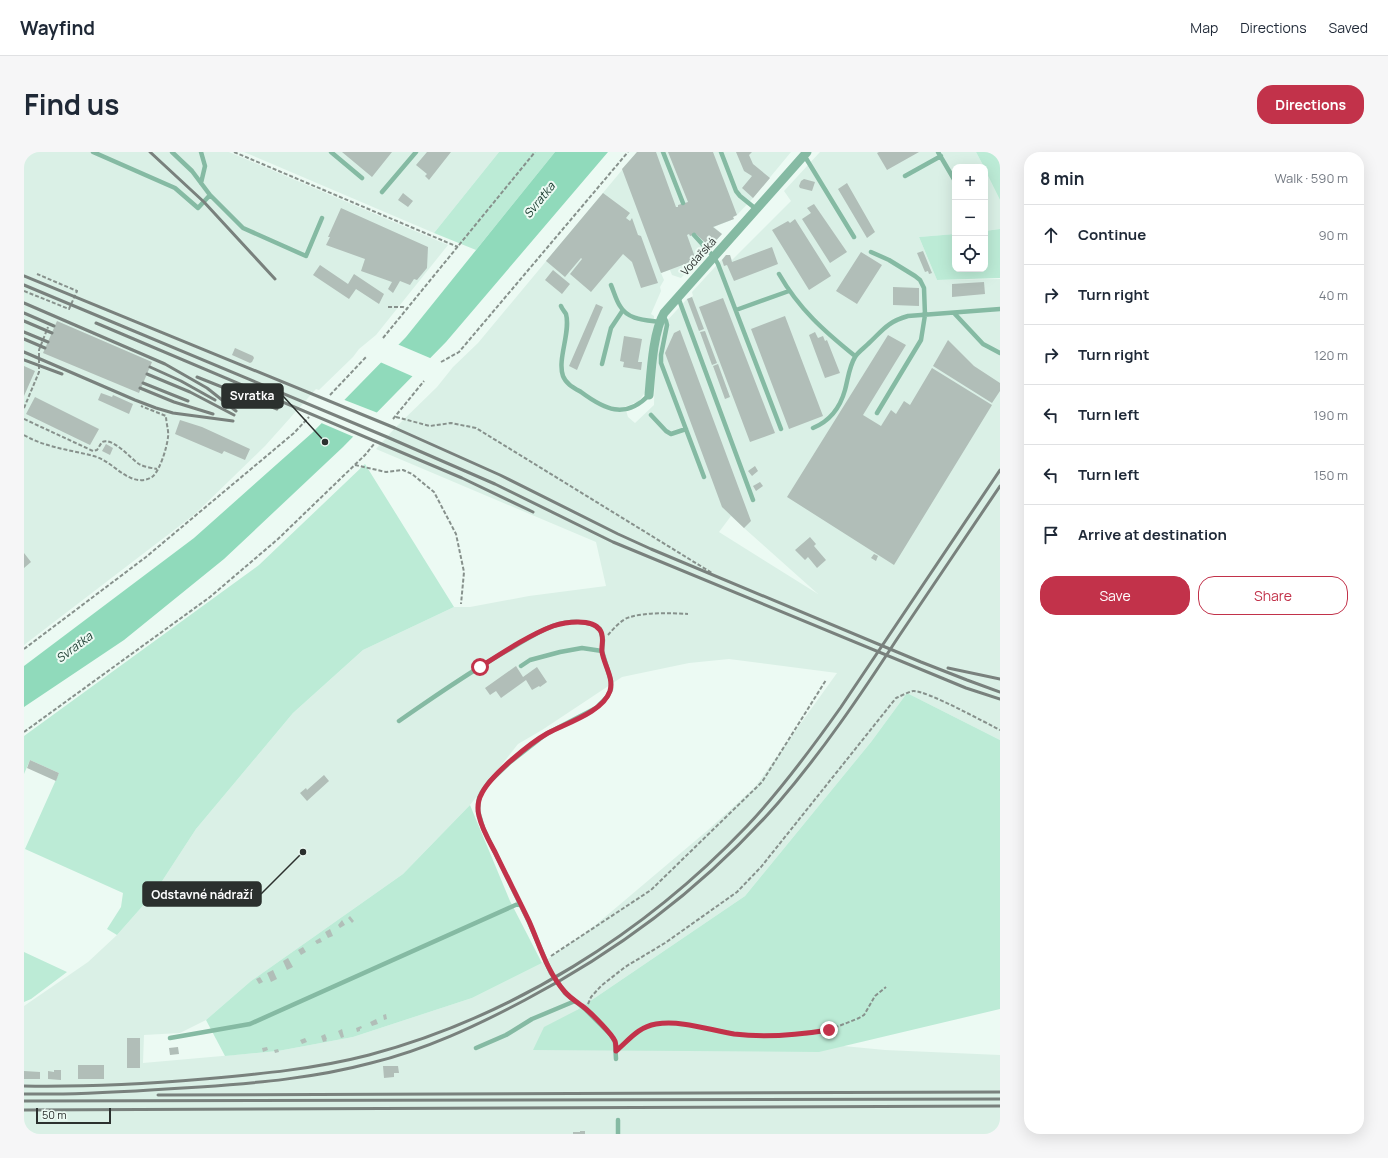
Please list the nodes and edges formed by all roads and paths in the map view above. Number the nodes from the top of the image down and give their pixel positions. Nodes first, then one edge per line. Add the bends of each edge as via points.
1 (93, 152) edge
2 (172, 152) edge
3 (201, 152) edge
4 (234, 152) edge
5 (331, 152) edge
6 (416, 152) edge
7 (535, 152) edge
8 (628, 152) edge
9 (664, 152) edge
10 (721, 152) edge
11 (805, 153) edge
12 (940, 154) edge
13 (905, 176) dead end
14 (952, 176) edge
15 (362, 178) dead end
16 (201, 183) junction
17 (382, 192) dead end
18 (210, 195) junction
19 (683, 203) dead end
20 (756, 209) junction
21 (322, 218) dead end
22 (694, 234) dead end
23 (854, 237) dead end
24 (458, 247) junction
25 (871, 252) dead end
26 (714, 257) junction
27 (37, 274) dead end
28 (779, 274) dead end
29 (612, 285) dead end
30 (24, 291) edge
31 (789, 291) junction
32 (678, 297) junction
33 (561, 306) dead end
34 (388, 307) dead end
35 (408, 309) junction
36 (1000, 309) edge
37 (623, 310) junction
38 (736, 310) junction
39 (954, 313) junction
40 (925, 315) junction
41 (661, 319) junction
42 (48, 327) dead end
43 (383, 338) dead end
44 (1000, 353) edge
45 (367, 356) dead end
46 (855, 356) junction
47 (441, 362) dead end
48 (602, 364) dead end
49 (424, 382) dead end
50 (330, 395) dead end
51 (649, 396) joint
52 (141, 406) dead end
53 (24, 408) edge
54 (877, 413) dead end
55 (651, 415) dead end
56 (309, 417) dead end
57 (24, 419) edge
58 (813, 428) dead end
59 (686, 429) junction
60 (781, 429) dead end
61 (24, 435) edge
62 (374, 444) dead end
63 (355, 465) junction
64 (157, 469) junction
65 (704, 477) dead end
66 (754, 500) dead end
67 (712, 573) dead end
68 (460, 604) dead end
69 (688, 614) dead end
70 (603, 640) junction
71 (24, 649) edge
72 (602, 651) junction
73 (521, 666) dead end
74 (826, 680) dead end
75 (399, 721) dead end
76 (1000, 730) edge
77 (24, 732) edge
78 (520, 903) junction
79 (544, 960) junction
80 (886, 987) dead end
81 (575, 1001) junction
82 (585, 1009) junction
83 (170, 1038) dead end
84 (476, 1048) dead end
85 (616, 1051) junction
86 (616, 1060) dead end
87 (618, 1120) dead end
88 (618, 1134) edge

1 - 18 lane via 175,188 198,208
2 - 16 lane
3 - 16 lane via 206,166
4 - 24 path
5 - 15 lane
6 - 17 lane
7 - 24 path
8 - 47 path via 459,352
9 - 19 lane
10 - 20 lane via 736,191
11 - 20 street, Vodařská
11 - 23 lane
12 - 13 lane
12 - 14 lane
16 - 18 lane
18 - 21 lane via 243,228 306,256
20 - 26 street, Vodařská
22 - 26 lane
24 - 35 path
25 - 40 lane via 920,280 924,288
26 - 32 street, Vodařská
26 - 38 lane
27 - 30 path via 77,291 69,309
28 - 31 lane
29 - 37 lane
31 - 38 lane
31 - 46 lane via 815,322
32 - 41 street, Vodařská
32 - 66 lane
33 - 51 lane via 566,314 562,375 566,382 597,404 614,410 632,408
34 - 35 path
35 - 43 path
36 - 39 lane
37 - 41 lane via 634,319
37 - 48 lane via 611,328
38 - 60 lane
39 - 40 lane
39 - 44 lane via 982,344
40 - 46 lane via 897,319 886,326
40 - 54 lane via 922,340
41 - 51 street, Vodařská via 652,360
41 - 59 lane via 666,321 667,326 661,359
42 - 53 path via 39,350 39,372
45 - 50 path
46 - 58 lane via 841,401 830,419
49 - 67 path via 395,418 430,426 452,423 476,428
52 - 64 path via 166,416 168,437 165,453
55 - 59 lane via 671,434
56 - 71 path via 294,433 146,557
57 - 64 path via 93,451 97,450 102,442 113,443 140,464
59 - 65 lane
61 - 64 path via 34,441 99,458 139,481 152,477
62 - 63 path
63 - 68 path via 386,472 403,470 434,492 456,534 464,572
63 - 77 path via 278,539 210,597
69 - 70 path via 659,613 630,617
70 - 72 lane
70 - 75 lane via 600,629 590,623 553,626 480,667
72 - 73 lane via 582,648 560,652 530,660
72 - 78 lane via 611,689 602,703 546,734 529,747 489,782 479,798 478,811 483,828
74 - 79 path via 762,782 651,890
76 - 82 path via 927,695 914,691 896,698 761,867 737,892 601,986
78 - 79 lane
78 - 83 lane via 250,1024
79 - 81 lane via 565,993
80 - 85 path via 875,996 864,1015 829,1030 809,1034 752,1036 672,1023 656,1024 637,1032
81 - 82 lane
81 - 84 lane via 532,1019 506,1035
82 - 85 lane via 611,1035
85 - 86 lane
87 - 88 lane

